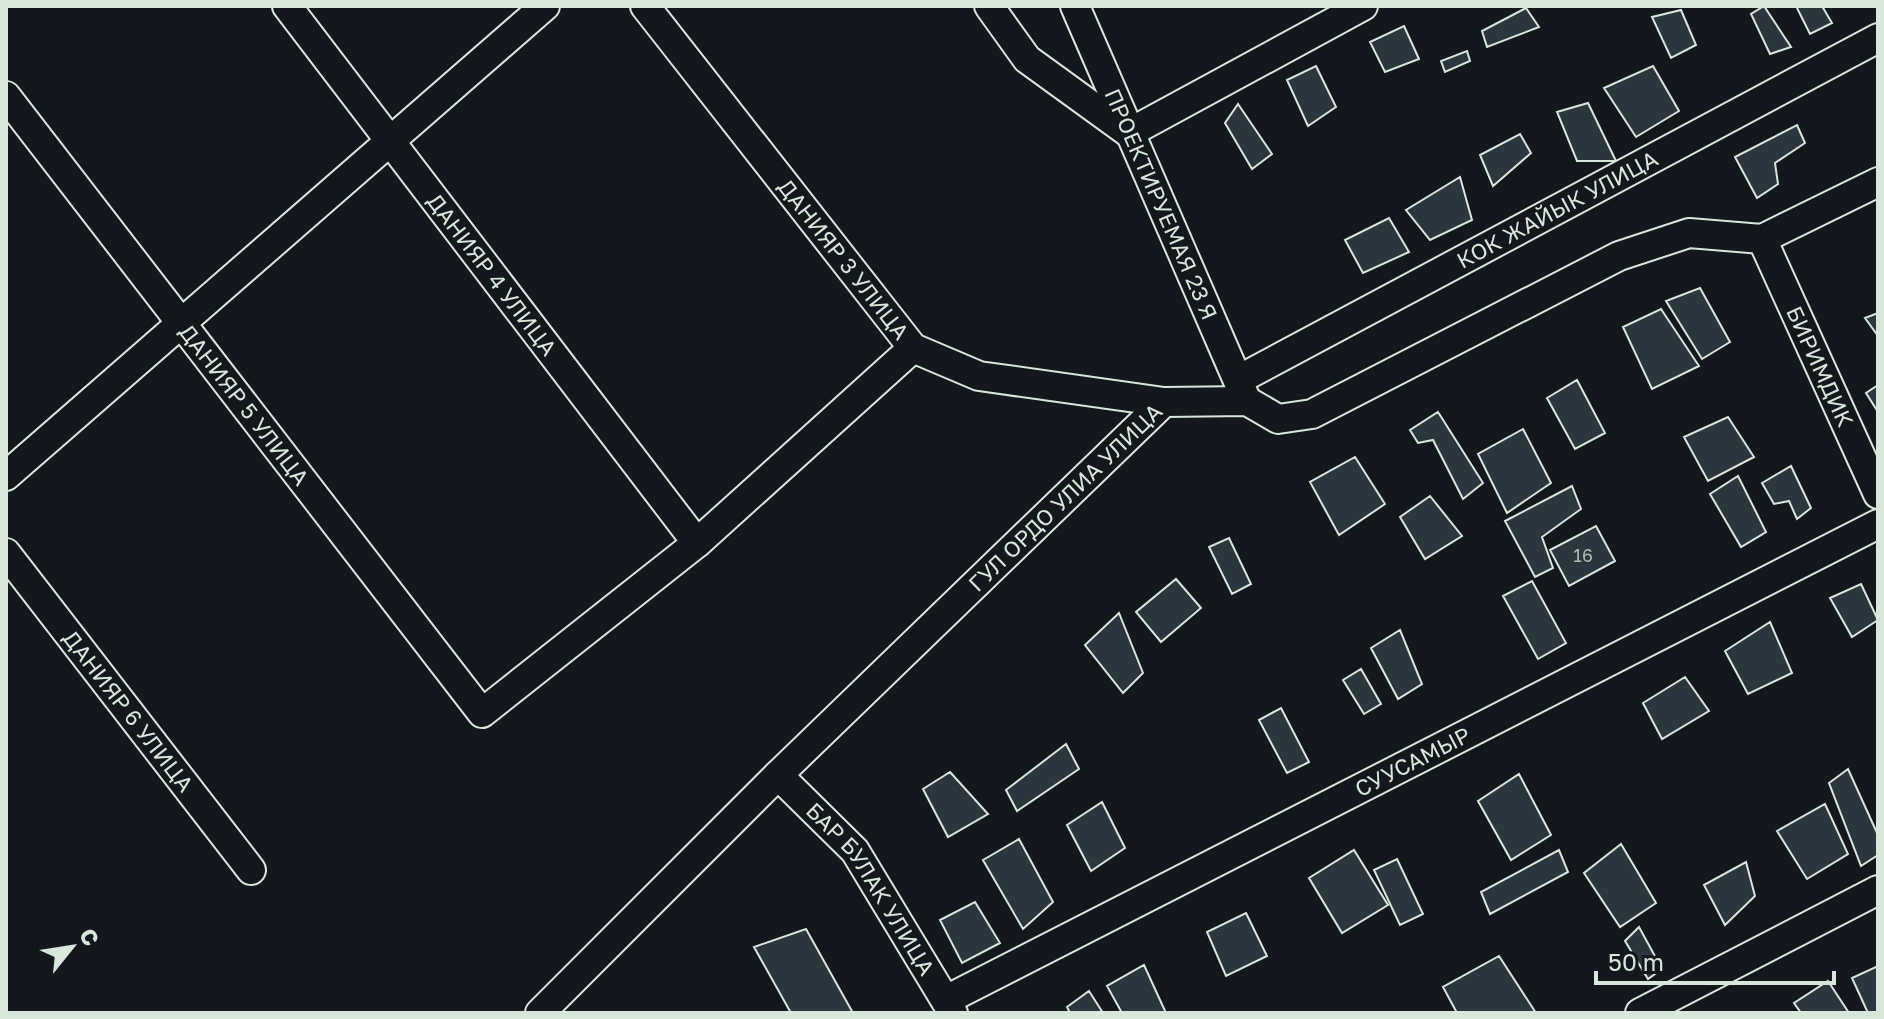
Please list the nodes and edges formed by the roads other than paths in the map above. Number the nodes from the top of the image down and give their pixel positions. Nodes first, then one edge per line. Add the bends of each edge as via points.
1 (287, 6) edge
2 (545, 6) edge
3 (645, 6) edge
4 (989, 6) edge
5 (1075, 6) edge
6 (1363, 6) edge
7 (1878, 38) edge
8 (6, 96) edge
9 (1129, 133) junction
10 (391, 141) junction
11 (1878, 182) edge
12 (1762, 239) junction
13 (181, 323) junction
14 (913, 348) junction
15 (1243, 390) junction
16 (1164, 402) junction
17 (6, 476) edge
18 (1878, 494) edge
19 (1878, 524) edge
20 (697, 543) junction
21 (6, 553) edge
22 (778, 775) junction
23 (251, 870) dead end
24 (1878, 890) edge
25 (949, 1006) edge
26 (540, 1013) edge
27 (1640, 1013) edge

1 - 10 street, ДАНИЯР 4 УЛИЦА
2 - 10 street
3 - 14 street, ДАНИЯР 3 УЛИЦА
4 - 9 street via 1027,59
5 - 9 street, ПРОЕКТИРУЕМАЯ 23 Я
6 - 9 street
7 - 15 street, КОК ЖАЙЫК УЛИЦА
8 - 13 street, ДАНИЯР 5 УЛИЦА
9 - 15 street, ПРОЕКТИРУЕМАЯ 23 Я
10 - 13 street
10 - 20 street, ДАНИЯР 4 УЛИЦА
11 - 12 street
12 - 15 street, ГУЛ ОРДО УЛИА УЛИЦА via 1689,233 1619,256 1312,414 1278,419
12 - 18 street, БИРИМДИК
13 - 17 street
13 - 20 street, ДАНИЯР 5 УЛИЦА via 482,713
14 - 16 street, ДАНИЯР 3 УЛИЦА via 979,376
14 - 20 street
15 - 16 street, ГУЛ ОРДО УЛИА УЛИЦА
16 - 22 street, ГУЛ ОРДО УЛИА УЛИЦА
19 - 25 street, СУУСАМЫР
21 - 23 street, ДАНИЯР 6 УЛИЦА
22 - 25 street, БАР БУЛАК УЛИЦА via 855,851
22 - 26 street, ГУЛ ОРДО УЛИА УЛИЦА
24 - 27 street

